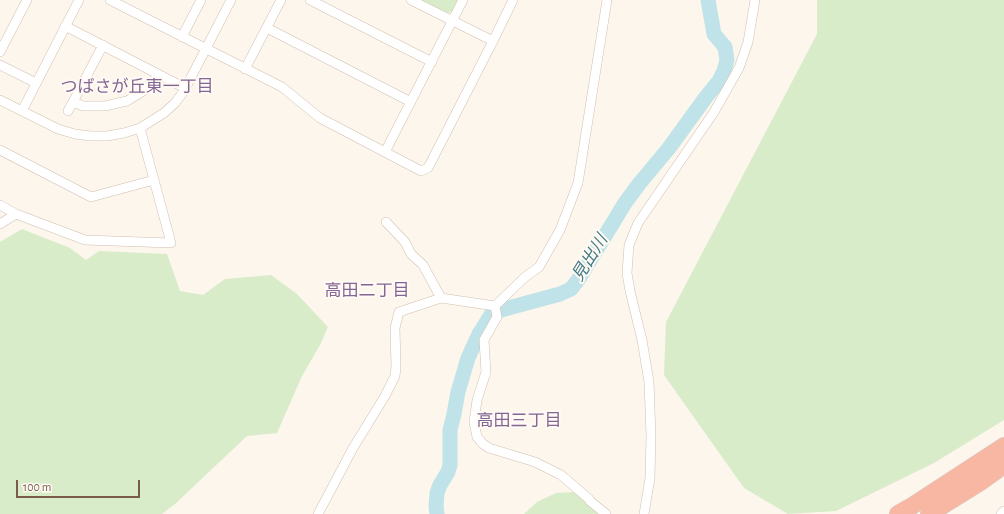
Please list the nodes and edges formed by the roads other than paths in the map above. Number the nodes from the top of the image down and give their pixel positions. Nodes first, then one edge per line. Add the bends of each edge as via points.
1 (27, 0) edge
2 (79, 0) edge
3 (110, 0) edge
4 (201, 0) edge
5 (231, 0) edge
6 (281, 0) edge
7 (310, 0) edge
8 (411, 0) edge
9 (463, 0) edge
10 (513, 0) edge
11 (607, 0) edge
12 (755, 0) edge
13 (452, 21) junction
14 (65, 26) junction
15 (267, 28) junction
16 (182, 37) junction
17 (493, 41) junction
18 (103, 46) junction
19 (206, 49) junction
20 (0, 52) edge
21 (432, 62) junction
22 (0, 65) edge
23 (246, 68) junction
24 (158, 74) junction
25 (36, 84) junction
26 (186, 88) junction
27 (0, 100) edge
28 (73, 102) junction
29 (411, 102) junction
30 (22, 111) junction
31 (68, 112) dead end
32 (140, 128) junction
33 (0, 150) edge
34 (386, 152) junction
35 (154, 180) junction
36 (0, 205) edge
37 (16, 214) junction
38 (386, 222) dead end
39 (0, 224) edge
40 (441, 298) junction
41 (495, 306) junction
42 (1004, 446) edge
43 (1004, 465) edge
44 (1004, 511) edge
45 (318, 514) edge
46 (606, 514) edge
47 (644, 514) edge
48 (898, 514) edge
49 (929, 514) edge
50 (1001, 514) edge

1 - 20 street
2 - 14 street
3 - 16 street
4 - 16 street
5 - 19 street
6 - 15 street
7 - 21 street
8 - 13 street
9 - 13 street
10 - 17 street
11 - 41 street via 578,183 560,230 539,266
12 - 47 street via 748,42 739,68 714,112 638,223 629,245 627,273 649,382 650,478
13 - 17 street
13 - 21 street
14 - 18 street
14 - 25 street
15 - 23 street
15 - 29 street
16 - 19 street
17 - 34 street via 428,168 421,171
18 - 24 street
18 - 28 street
19 - 23 street
19 - 26 street
21 - 29 street
22 - 25 street
23 - 34 street via 282,87 320,118
24 - 26 street
24 - 28 street via 145,90 127,101 106,106 83,106
25 - 30 street
26 - 32 street via 164,113
27 - 30 street
28 - 31 street
29 - 34 street
30 - 32 street via 58,129 75,134 107,136
32 - 35 street
33 - 35 street via 91,197
35 - 37 street via 171,243 85,240
36 - 37 street
37 - 39 street
38 - 40 street via 423,265
40 - 41 street
40 - 45 street via 399,312 395,328 395,376
41 - 46 street via 498,317 484,340 486,372 477,400 474,422 477,437 489,448 535,462 561,475
42 - 48 highway
43 - 49 highway
44 - 50 street

